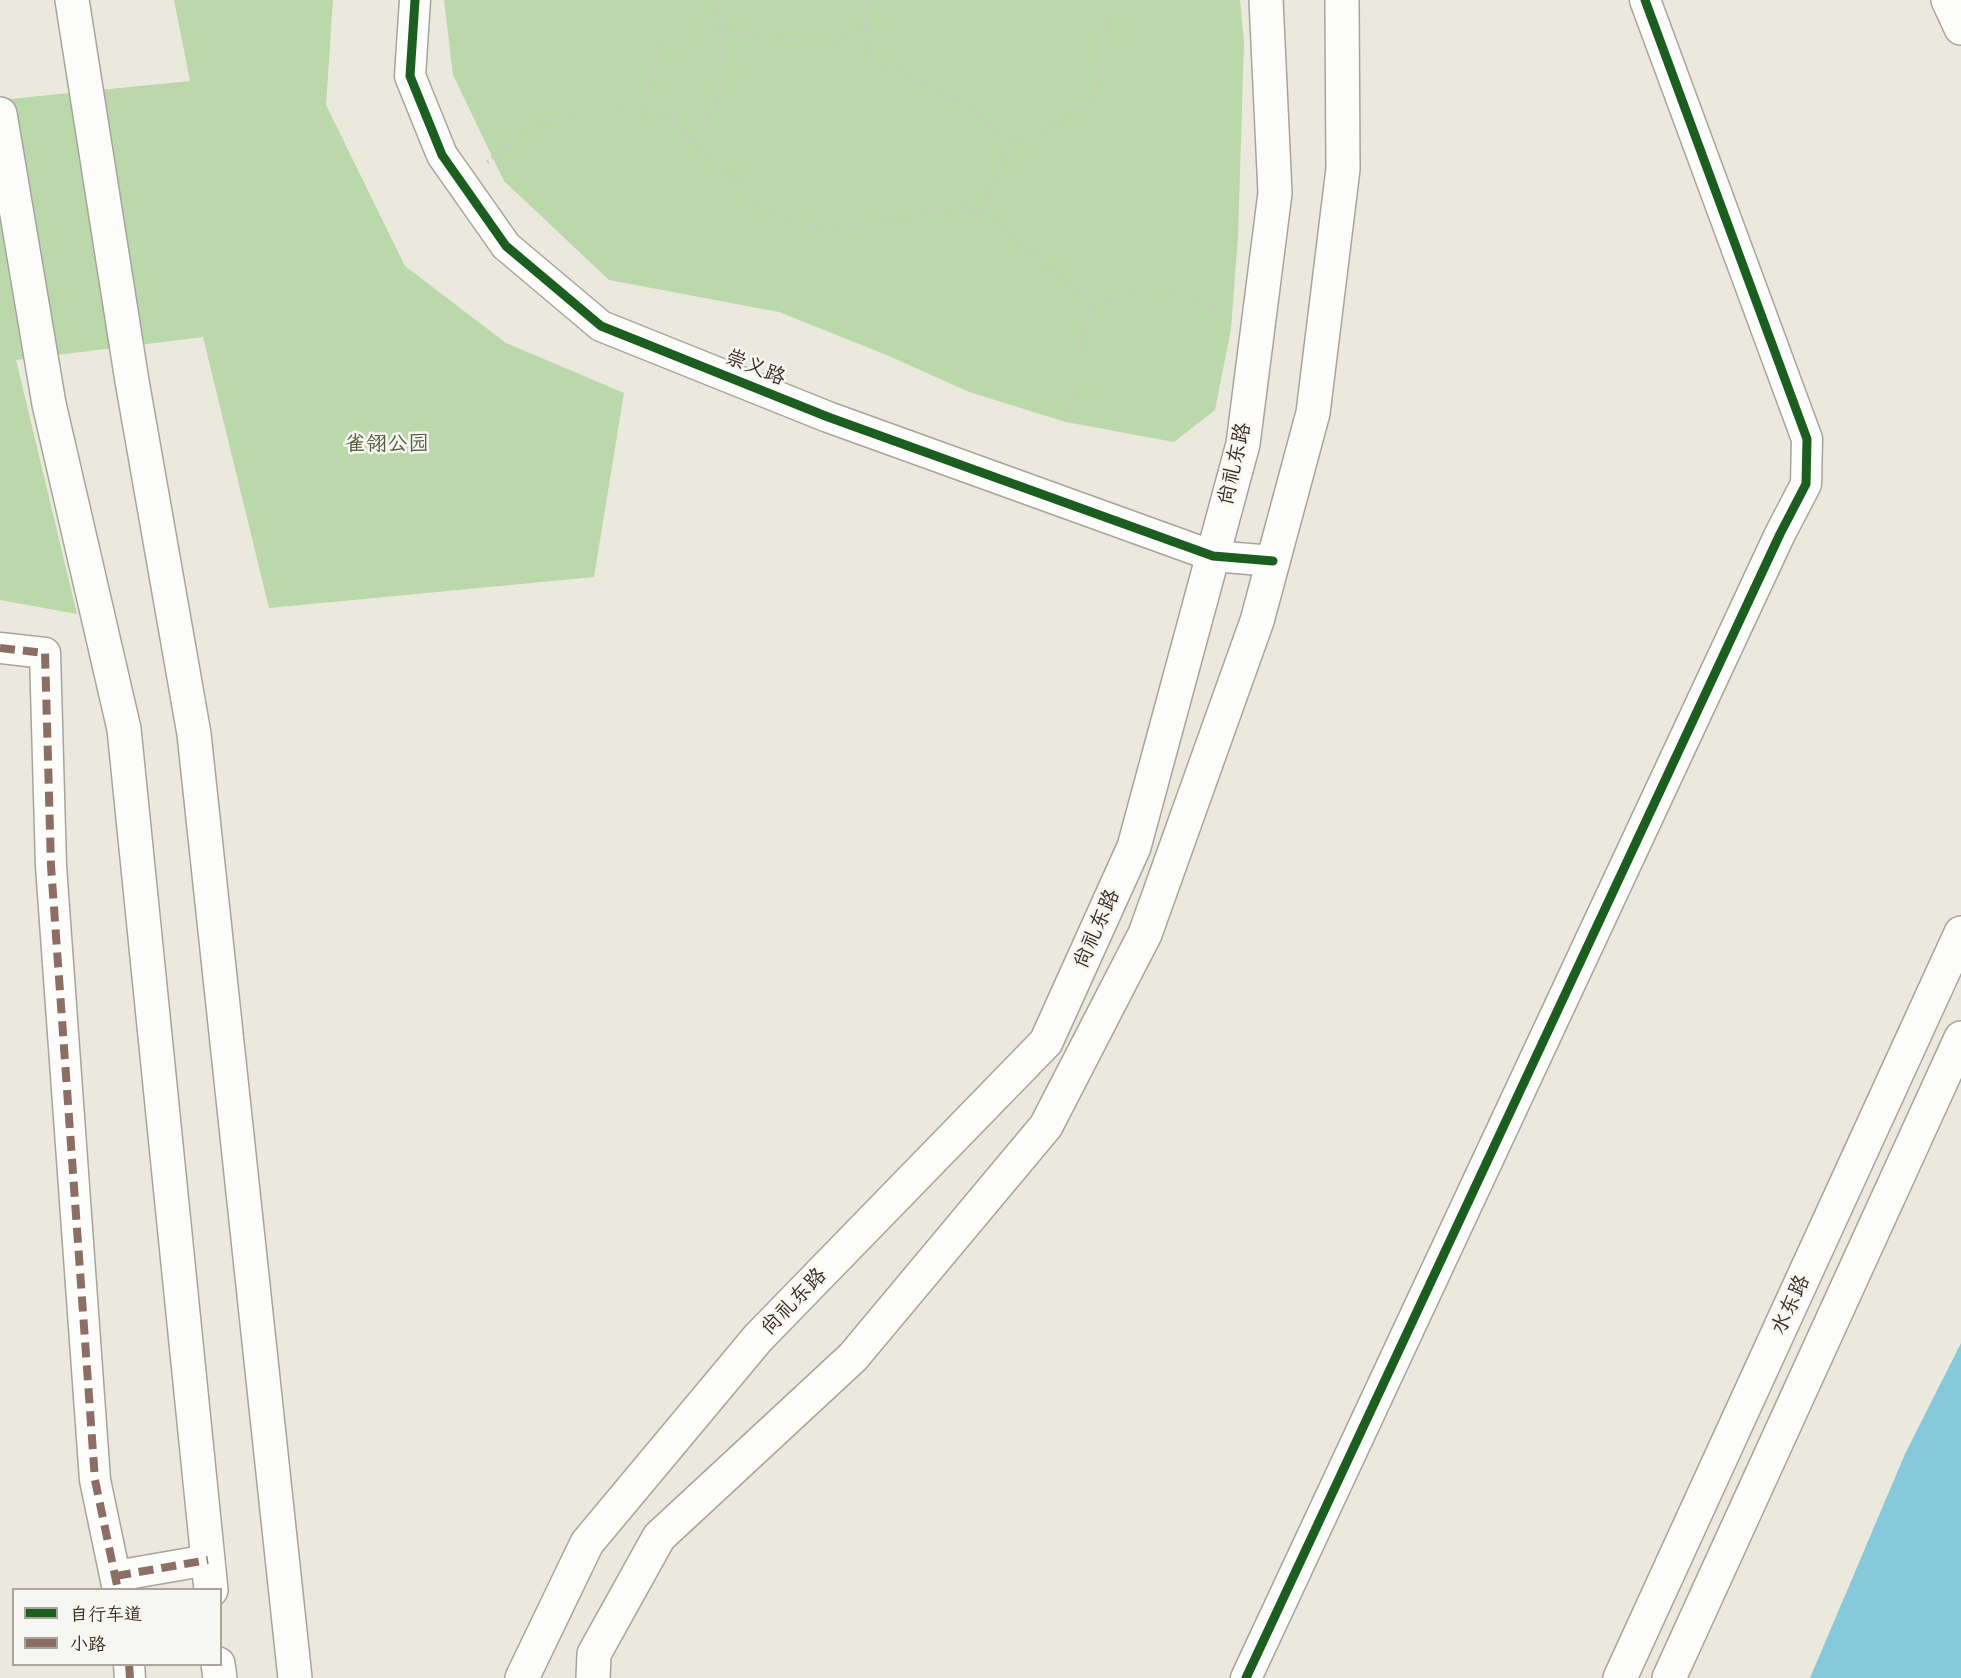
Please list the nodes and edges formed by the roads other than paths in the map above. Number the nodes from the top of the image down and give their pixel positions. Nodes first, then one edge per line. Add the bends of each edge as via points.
1 (72, 0) edge
2 (415, 0) edge
3 (1266, 0) edge
4 (1342, 0) edge
5 (1645, 0) edge
6 (1948, 0) edge
7 (1961, 28) edge
8 (0, 114) edge
9 (1213, 556) junction
10 (1273, 561) junction
11 (0, 648) edge
12 (1961, 933) edge
13 (1961, 1038) edge
14 (209, 1575) edge
15 (117, 1582) edge
16 (295, 1678) edge
17 (522, 1678) edge
18 (593, 1678) edge
19 (1246, 1678) edge
20 (1620, 1678) edge
21 (1669, 1678) edge

1 - 16 main road via 132,381 194,734
2 - 9 street, 崇义路 via 410,76 442,155 506,246 601,326 828,417
3 - 9 main road, 尚礼东路 via 1275,193 1243,444
4 - 10 main road, 尚礼东路 via 1342,180 1313,413
5 - 19 street via 1807,439 1806,484
6 - 7 main road
8 - 14 main road via 49,404 124,729
9 - 10 street, 崇义路
9 - 17 main road, 尚礼东路 via 1134,847 1046,1042 758,1338 587,1543
10 - 18 main road, 尚礼东路 via 1257,621 1145,934 1047,1126 852,1357 659,1537 594,1654
11 - 15 street via 45,653 51,866 95,1480
12 - 20 main road, 水东路
13 - 21 main road, 水东路
14 - 15 street

